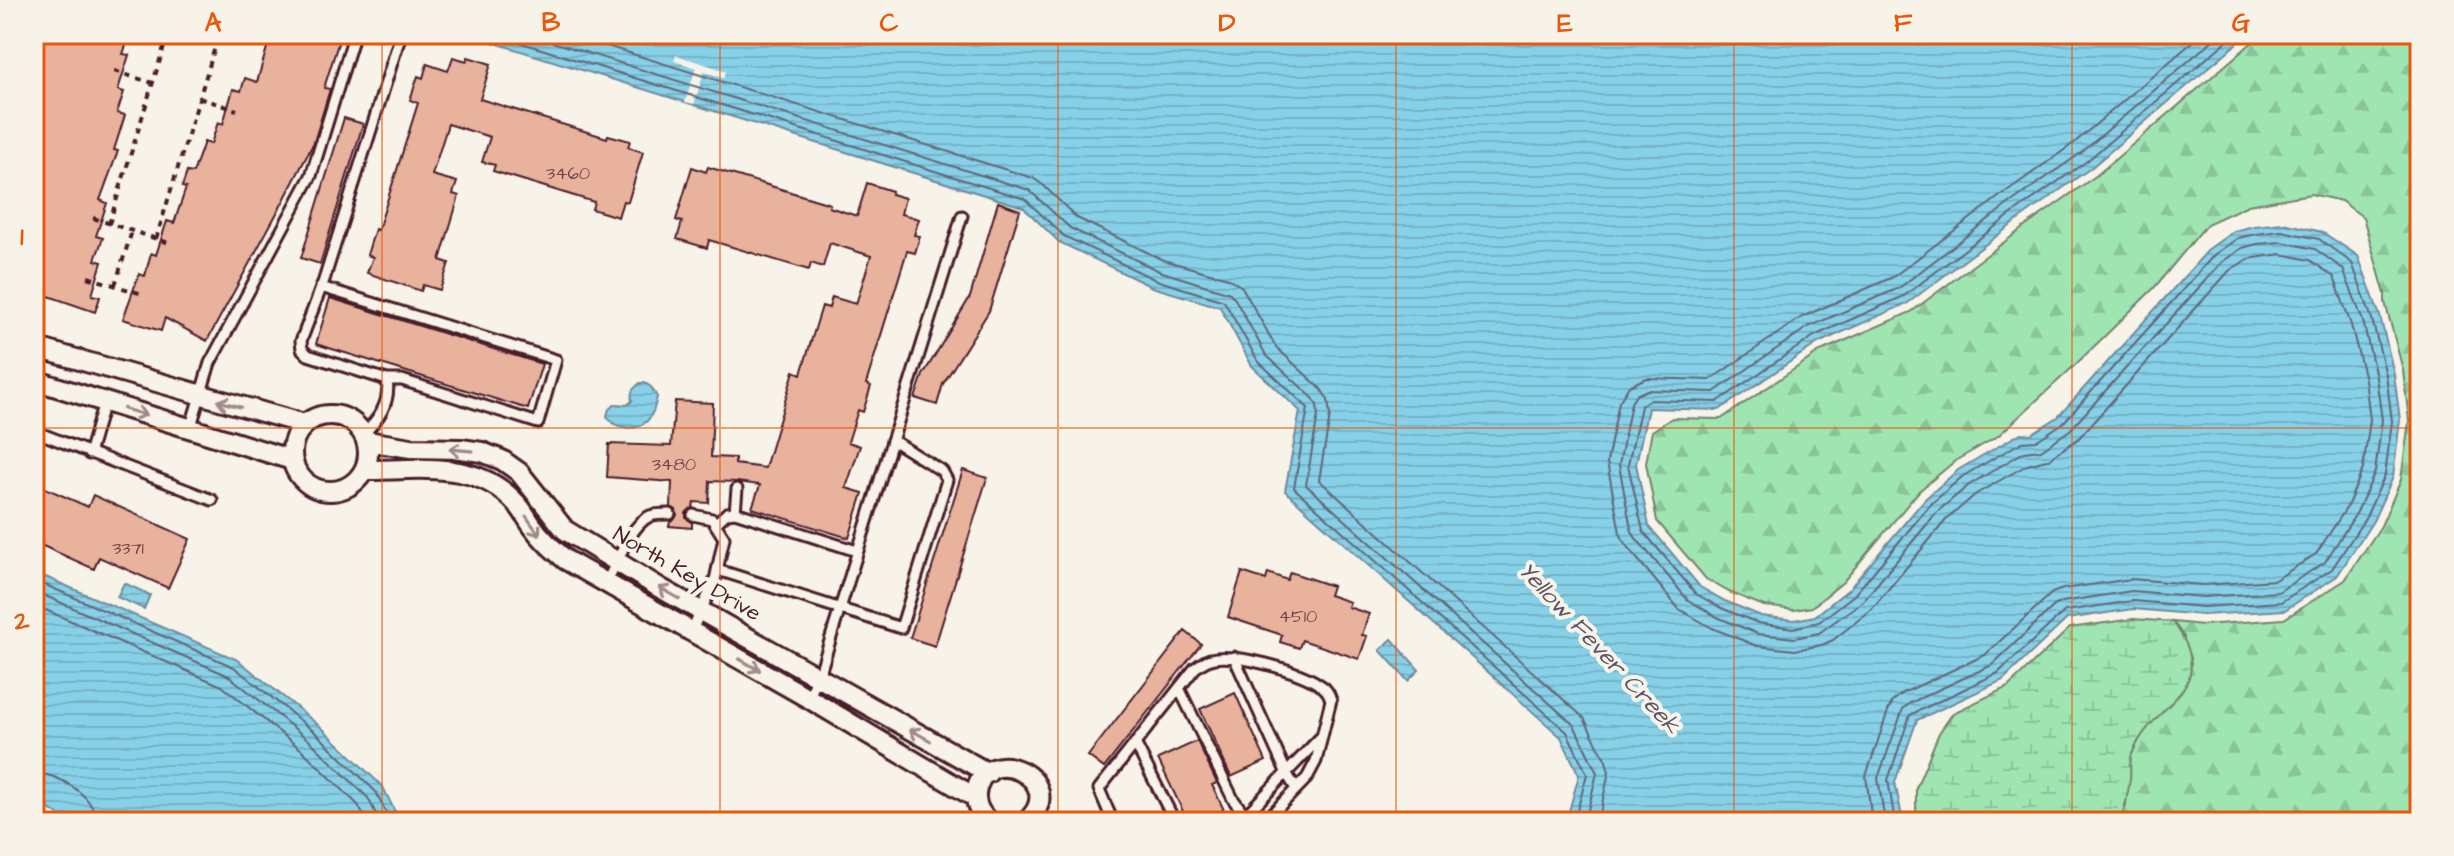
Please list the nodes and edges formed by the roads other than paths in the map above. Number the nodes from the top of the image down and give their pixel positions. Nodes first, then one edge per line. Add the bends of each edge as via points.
1 (401, 34) edge
2 (352, 42) dead end
3 (962, 216) dead end
4 (321, 287) junction
5 (34, 347) edge
6 (34, 380) edge
7 (387, 380) junction
8 (198, 395) junction
9 (104, 402) junction
10 (304, 424) junction
11 (190, 429) junction
12 (34, 431) edge
13 (365, 438) junction
14 (892, 440) junction
15 (89, 454) junction
16 (292, 460) junction
17 (365, 470) junction
18 (737, 489) dead end
19 (212, 500) dead end
20 (735, 512) junction
21 (670, 514) dead end
22 (693, 515) dead end
23 (716, 523) junction
24 (857, 551) junction
25 (617, 562) junction
26 (718, 570) junction
27 (606, 583) junction
28 (840, 608) junction
29 (700, 611) junction
30 (691, 632) junction
31 (1234, 657) junction
32 (819, 676) junction
33 (1179, 688) junction
34 (808, 698) junction
35 (1322, 737) junction
36 (1135, 743) junction
37 (988, 773) junction
38 (1287, 774) junction
39 (1296, 789) junction
40 (976, 798) junction
41 (1245, 820) edge
42 (1030, 821) edge
43 (989, 822) edge
44 (1113, 822) edge
45 (1175, 822) edge
46 (1264, 822) edge

1 - 4 lane
2 - 8 lane via 311,176 210,363
3 - 14 lane
4 - 7 lane via 302,349
4 - 7 lane via 556,360 538,423 402,380
5 - 8 street
6 - 9 street
7 - 13 lane via 379,419
10 -> 8 street
8 - 11 lane
9 -> 11 street
9 - 15 lane
10 - 13 street via 337,415 358,425
10 - 16 street via 295,435
11 - 16 street
12 - 15 lane
13 - 17 street
25 -> 13 street, North Key Drive via 565,530 519,472 502,460 482,452 411,448
14 - 24 lane
14 - 28 lane via 942,471 947,480 901,628
15 - 19 lane
16 - 17 street via 304,481 327,491 349,487
17 -> 27 street via 478,475 521,507 547,545
18 - 20 lane
20 - 23 lane
20 - 24 lane
21 - 25 lane via 650,515 641,523
22 - 23 lane
23 - 26 lane via 724,538
24 - 28 lane
25 - 27 lane
29 -> 25 street, North Key Drive
26 - 28 lane
26 - 29 lane
27 - 30 street
28 - 32 lane
29 - 30 lane
29 - 32 street, North Key Drive
30 -> 34 street
31 - 33 lane via 1209,659
31 - 35 lane via 1292,672 1328,692 1331,700
31 - 38 lane
32 - 34 lane
37 -> 32 street, North Key Drive
33 - 36 lane
33 - 41 lane
34 - 40 street
35 - 38 lane
35 - 39 lane via 1316,761
36 - 44 lane via 1099,789
36 - 45 lane
37 - 40 street
37 - 42 street via 1010,766 1032,778 1038,800
38 - 39 lane
38 - 41 lane
39 - 46 lane
40 - 43 street

